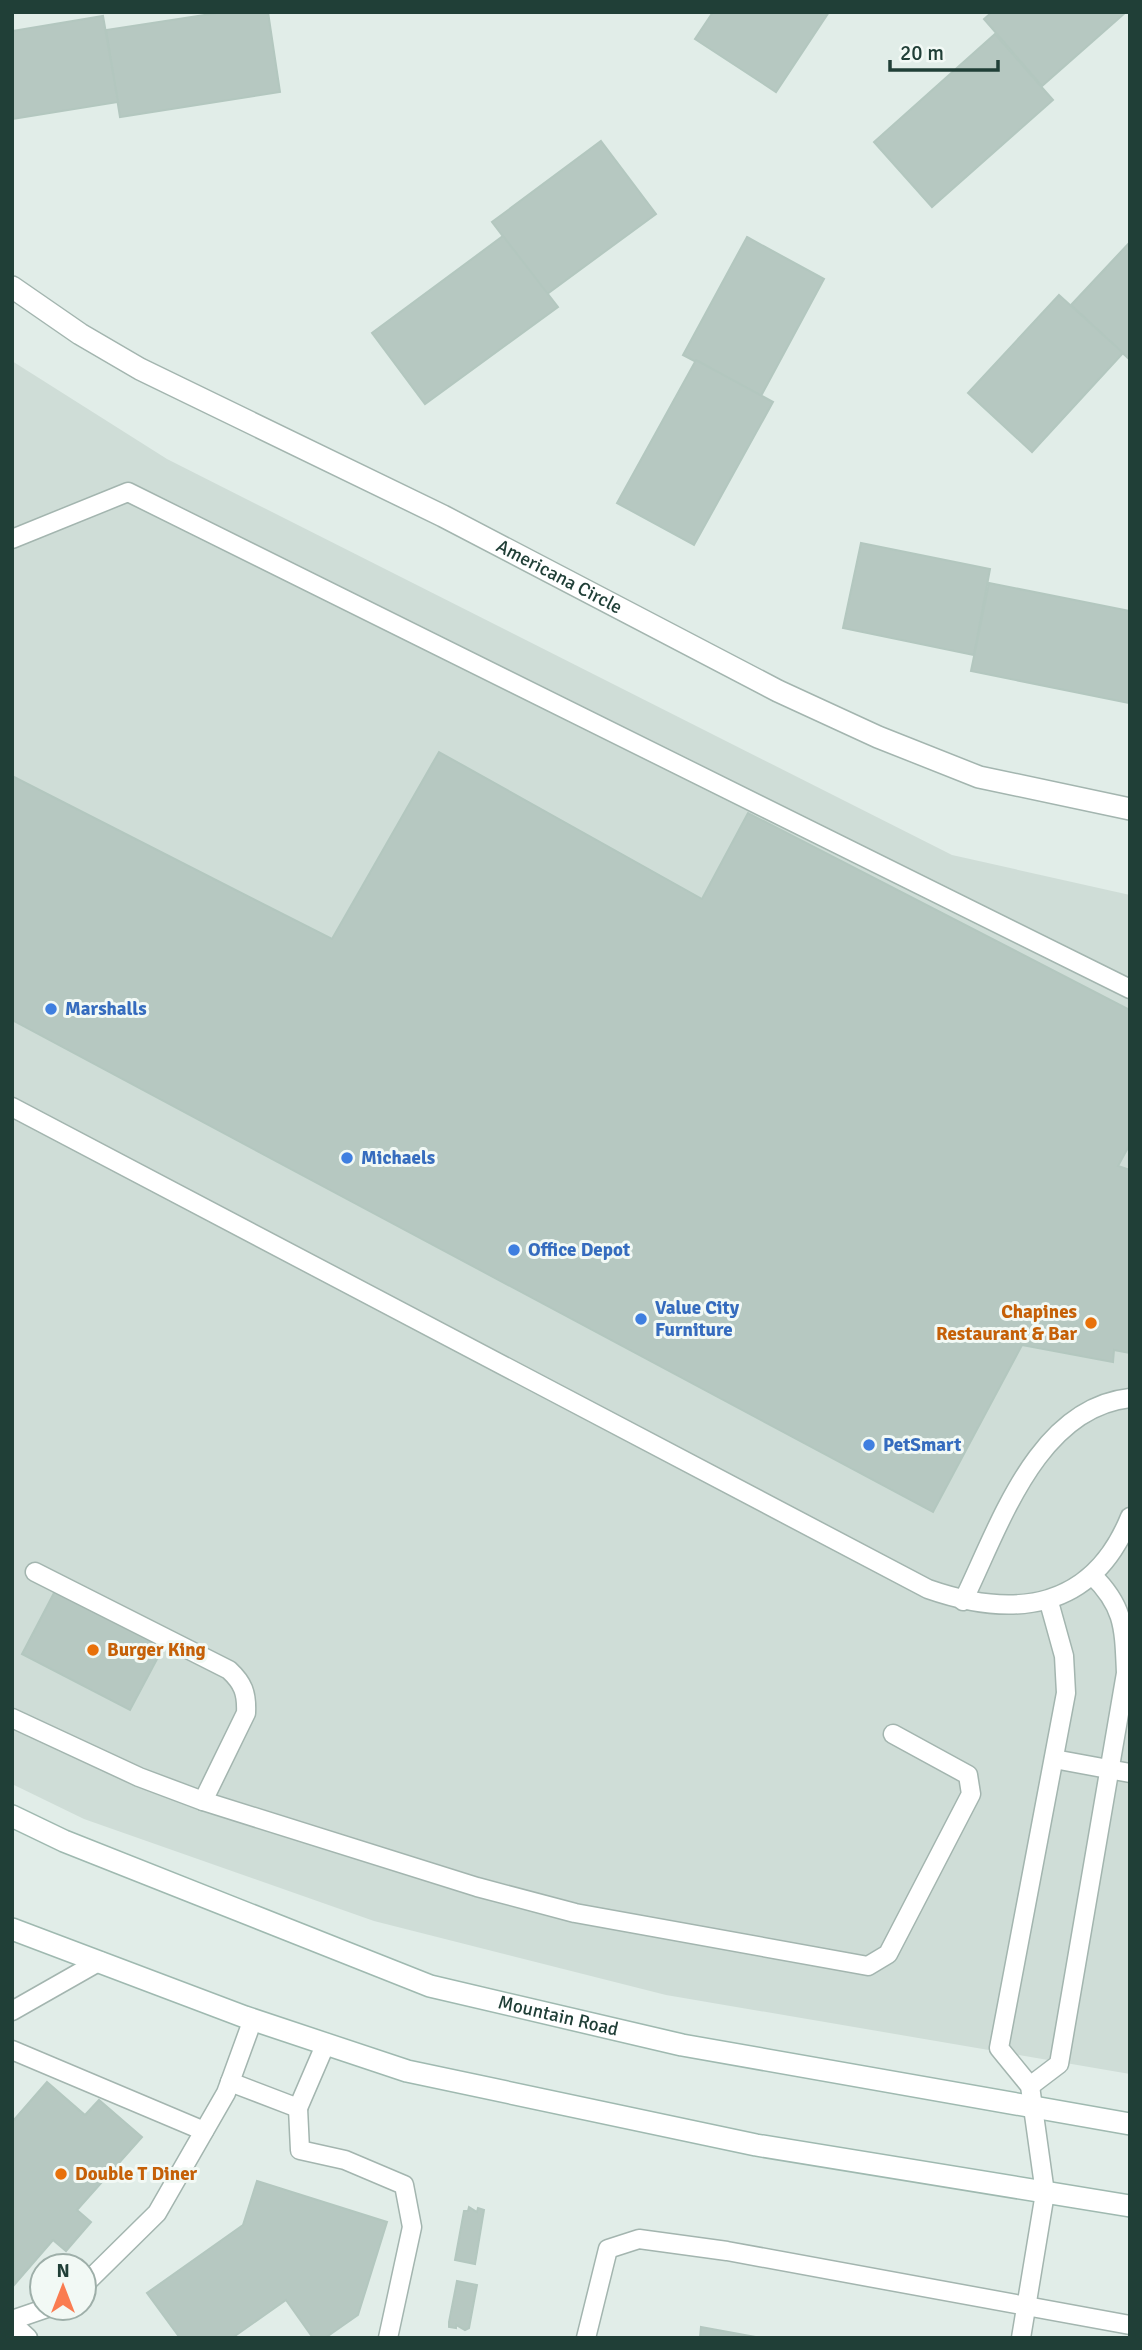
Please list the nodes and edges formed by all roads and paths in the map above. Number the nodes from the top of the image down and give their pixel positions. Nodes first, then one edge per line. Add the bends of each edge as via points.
1 (12, 288) edge
2 (12, 539) edge
3 (1130, 809) edge
4 (1130, 989) edge
5 (12, 1107) edge
6 (1130, 1398) edge
7 (1130, 1517) edge
8 (36, 1572) dead end
9 (1092, 1575) junction
10 (963, 1601) junction
11 (1049, 1601) junction
12 (12, 1718) edge
13 (893, 1734) dead end
14 (1054, 1759) junction
15 (1111, 1770) junction
16 (1130, 1773) edge
17 (203, 1801) junction
18 (12, 1816) edge
19 (12, 1928) edge
20 (100, 1961) junction
21 (12, 2011) edge
22 (253, 2019) junction
23 (326, 2043) junction
24 (12, 2050) edge
25 (230, 2082) junction
26 (1031, 2097) junction
27 (298, 2108) junction
28 (1130, 2124) edge
29 (204, 2131) junction
30 (1045, 2193) junction
31 (1130, 2206) edge
32 (98, 2271) edge
33 (1027, 2306) junction
34 (12, 2321) edge
35 (1130, 2325) edge
36 (27, 2338) edge
37 (388, 2338) edge
38 (586, 2338) edge
39 (1021, 2338) edge

1 - 3 main road, Americana Circle via 140,369 443,516 853,726 979,777
2 - 4 lane via 128,492
5 - 10 lane via 928,1589
6 - 10 lane via 1082,1413 1052,1437 1023,1478
7 - 9 lane via 1124,1533
8 - 17 lane via 229,1670 241,1682 247,1697 246,1713
9 - 11 lane
9 - 15 lane via 1111,1594 1124,1629 1126,1673
10 - 11 lane via 1012,1606
11 - 14 lane via 1064,1656 1066,1693
12 - 17 lane
13 - 17 lane via 968,1775 971,1794 888,1954 868,1966 575,1913 359,1852
14 - 15 lane
14 - 26 lane via 999,2048
15 - 16 lane
15 - 26 lane via 1059,2064
18 - 26 main road, Mountain Road via 64,1841 430,1986 682,2045
19 - 20 main road
20 - 21 lane
20 - 22 main road
22 - 23 main road
22 - 25 lane
23 - 27 lane
23 - 30 main road via 407,2071 756,2145
24 - 29 lane
25 - 27 lane
25 - 29 lane
26 - 28 main road, Mountain Road
26 - 30 lane
27 - 37 lane via 300,2150 345,2160 404,2185 412,2227
29 - 32 lane via 157,2213
30 - 31 main road
30 - 33 lane
33 - 35 lane
33 - 38 lane via 639,2239 608,2249
33 - 39 lane
34 - 36 lane

